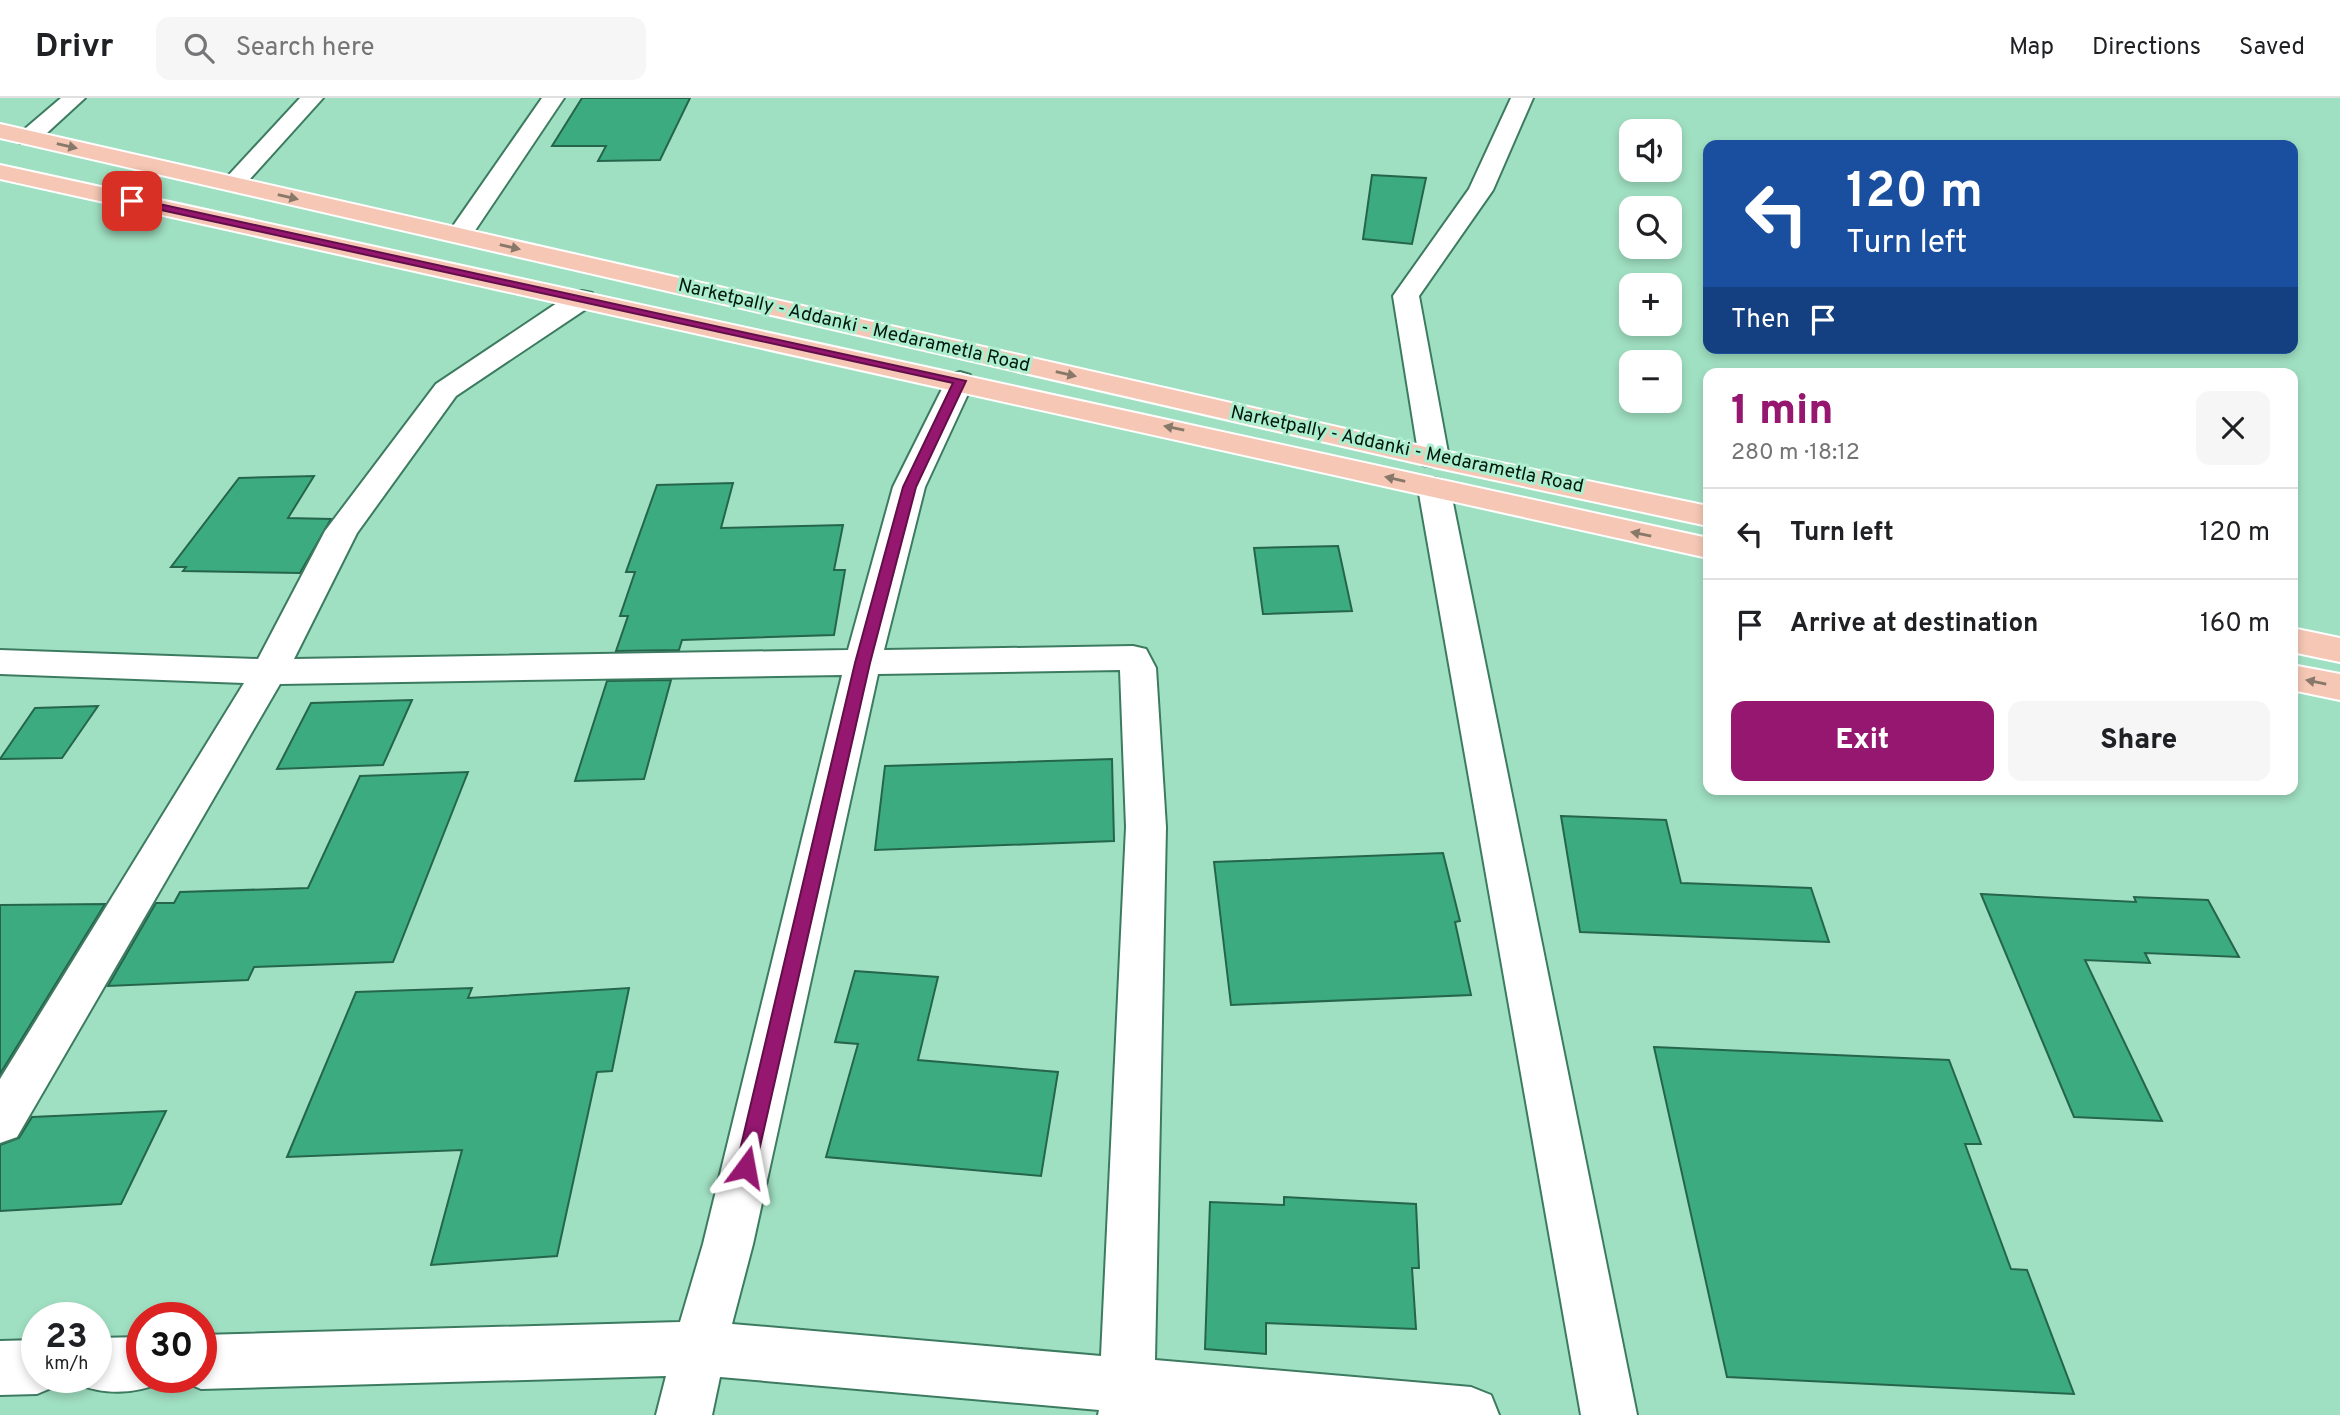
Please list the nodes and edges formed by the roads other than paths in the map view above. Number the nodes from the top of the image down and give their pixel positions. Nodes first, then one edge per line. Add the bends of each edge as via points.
1 (74, 98) edge
2 (312, 98) edge
3 (553, 98) edge
4 (1522, 98) edge
5 (0, 131) edge
6 (28, 138) junction
7 (0, 172) edge
8 (233, 184) junction
9 (458, 236) junction
10 (582, 299) junction
11 (960, 381) junction
12 (1434, 473) junction
13 (1703, 515) edge
14 (1703, 547) edge
15 (2298, 641) edge
16 (2340, 650) edge
17 (0, 662) edge
18 (863, 663) junction
19 (269, 672) junction
20 (2298, 678) edge
21 (2340, 687) edge
22 (0, 1122) edge
23 (699, 1348) junction
24 (217, 1362) edge
25 (0, 1367) edge
26 (21, 1367) edge
27 (1126, 1400) edge
28 (684, 1415) edge
29 (1471, 1415) edge
30 (1609, 1415) edge

1 - 6 street
2 - 8 street
3 - 9 street
4 - 12 street via 1481,190 1406,296
5 - 6 highway, Narketpally - Addanki - Medarametla Road
6 -> 8 highway, Narketpally - Addanki - Medarametla Road
7 - 10 highway, Narketpally - Addanki - Medarametla Road
8 -> 9 highway, Narketpally - Addanki - Medarametla Road
9 -> 12 highway, Narketpally - Addanki - Medarametla Road
10 - 11 highway, Narketpally - Addanki - Medarametla Road
10 - 19 street via 446,390 341,531
12 -> 11 highway, Narketpally - Addanki - Medarametla Road
11 - 18 street via 909,487
12 - 13 highway, Narketpally - Addanki - Medarametla Road
14 -> 12 highway, Narketpally - Addanki - Medarametla Road
12 - 30 street
15 - 16 highway
17 - 19 street
18 - 19 street
18 - 23 street via 728,1244
18 - 27 street via 1121,656 1133,658 1138,668 1146,827
19 - 22 street
21 -> 20 highway
23 - 24 street
23 - 27 street
23 - 28 street
25 - 26 street
27 - 29 street

